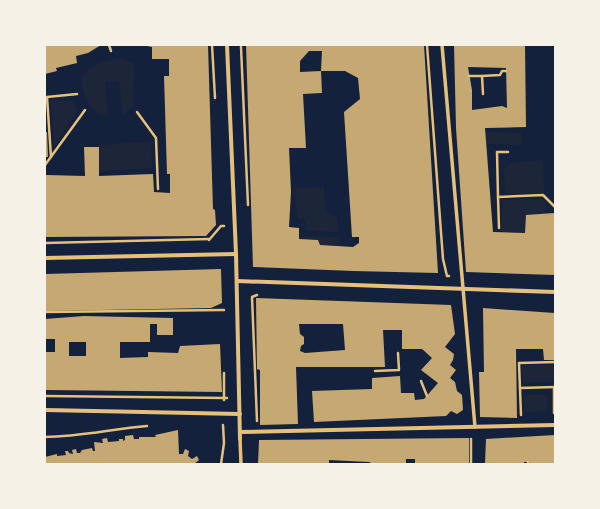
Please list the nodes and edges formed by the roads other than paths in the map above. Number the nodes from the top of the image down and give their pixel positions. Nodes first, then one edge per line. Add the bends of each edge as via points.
1 (227, 45) edge
2 (442, 45) edge
3 (236, 254) junction
4 (45, 258) edge
5 (237, 281) junction
6 (462, 289) junction
7 (555, 292) edge
8 (45, 410) edge
9 (240, 414) junction
10 (555, 425) edge
11 (475, 426) junction
12 (240, 432) junction
13 (240, 439) joint
14 (241, 464) edge

1 - 3 street
2 - 6 street
3 - 4 street
3 - 5 street
5 - 6 street
5 - 9 street
6 - 7 street
6 - 11 street
8 - 9 street
9 - 12 street
10 - 11 street
11 - 12 street
12 - 13 street
13 - 14 street

